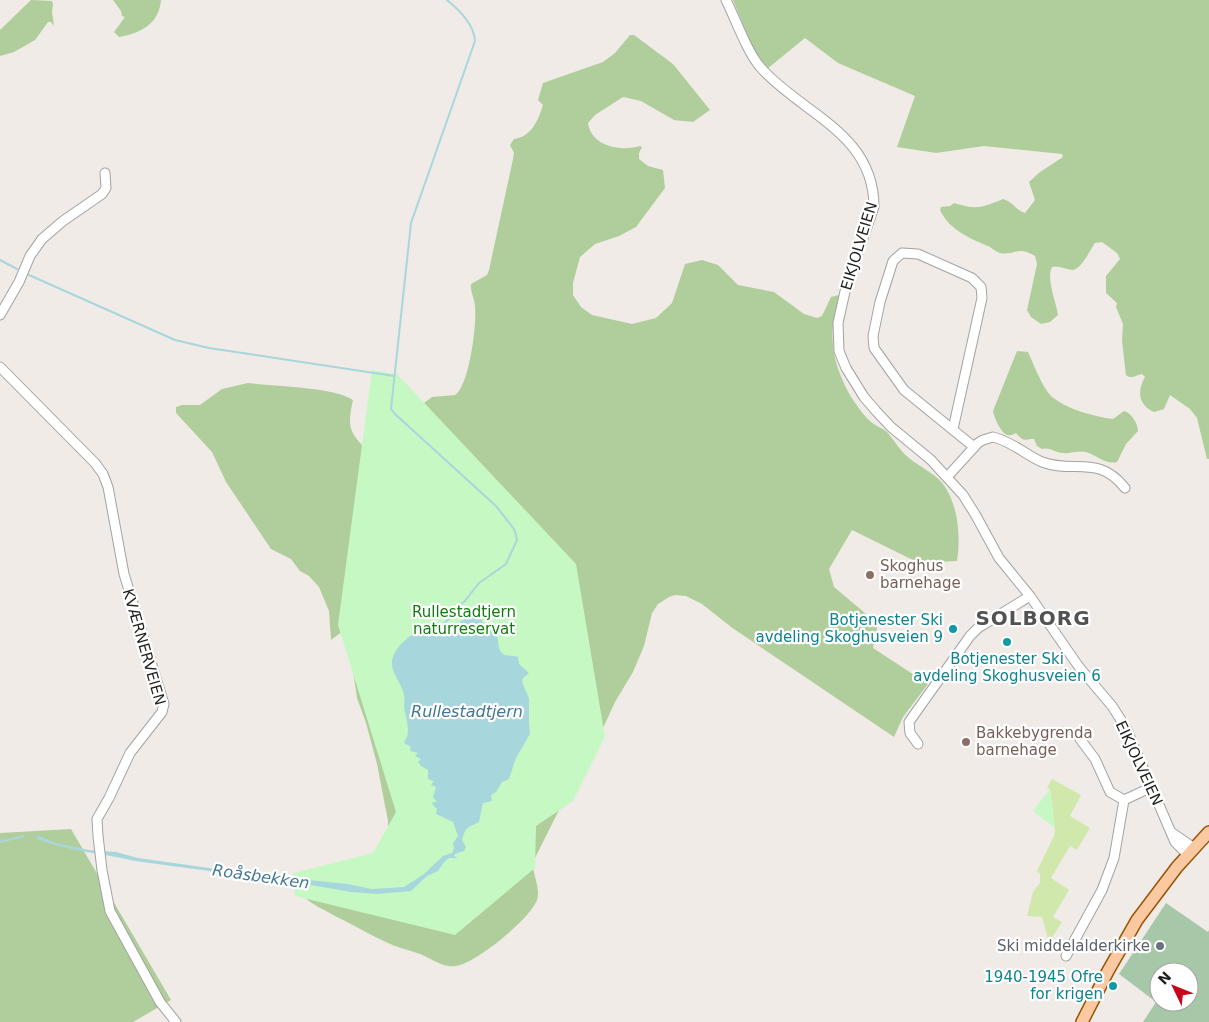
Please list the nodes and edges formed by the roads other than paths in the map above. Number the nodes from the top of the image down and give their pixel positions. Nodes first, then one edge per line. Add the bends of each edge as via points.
1 (726, 0) edge
2 (106, 173) dead end
3 (0, 314) edge
4 (0, 367) edge
5 (953, 429) junction
6 (974, 447) junction
7 (947, 477) junction
8 (1125, 488) dead end
9 (1030, 596) junction
10 (1080, 739) dead end
11 (918, 744) dead end
12 (1152, 787) junction
13 (1124, 800) junction
14 (1209, 830) edge
15 (1190, 850) junction
16 (1066, 956) dead end
17 (176, 1022) edge
18 (1082, 1022) edge

1 - 7 street, EIKJOLVEIEN via 759,66 839,131 870,176 874,207 846,287 838,323 839,352 876,412
2 - 3 street via 106,188 102,194 56,226 38,245
4 - 17 street, KVÆRNERVEIEN via 89,457 106,481 124,574 164,704 162,712 130,753 97,819 100,856 106,896 115,922 160,1002
5 - 5 street via 904,390 873,345 889,271 893,261 902,253 918,254 972,278 981,287 982,298
5 - 6 street
6 - 7 street
6 - 8 street via 988,437 996,437 1044,462 1103,470
7 - 9 street, EIKJOLVEIEN via 976,514 999,558
9 - 11 street via 970,636 909,722 910,733
9 - 12 street, EIKJOLVEIEN via 1126,728
10 - 13 street via 1095,759 1110,792
12 - 13 street
12 - 15 street, EIKJOLVEIEN via 1175,842
13 - 16 street via 1114,858 1102,890
14 - 15 main road
15 - 18 main road via 1130,932

